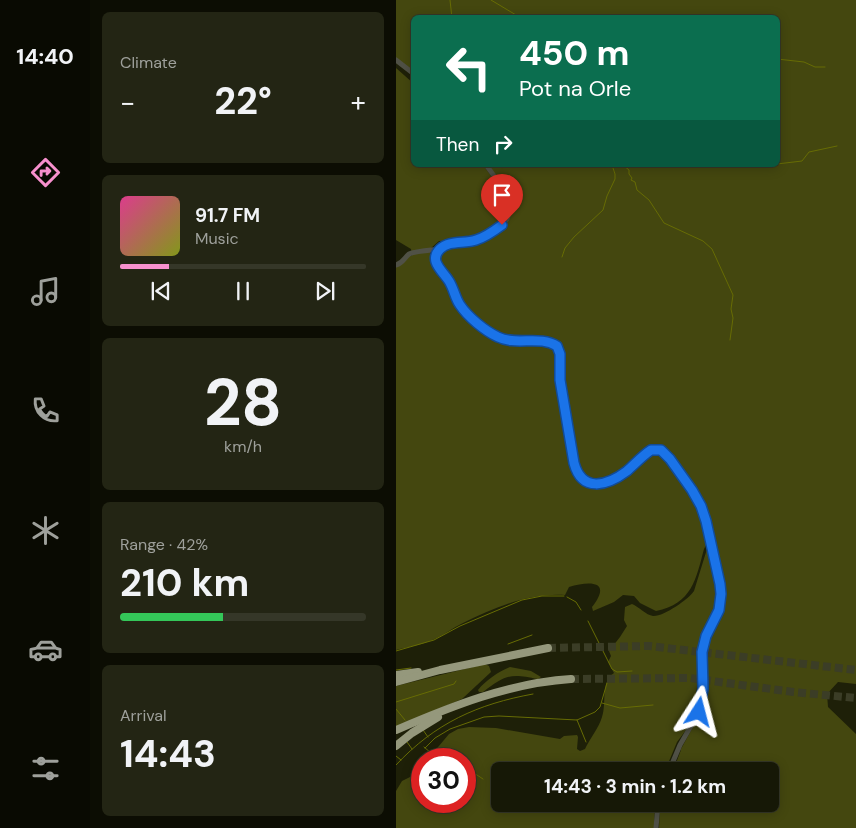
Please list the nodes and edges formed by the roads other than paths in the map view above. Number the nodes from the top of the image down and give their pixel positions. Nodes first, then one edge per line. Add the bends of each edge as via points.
1 (396, 60) edge
2 (411, 72) edge
3 (488, 167) edge
4 (440, 249) junction
5 (396, 265) edge
6 (548, 648) tunnel mouth
7 (440, 670) junction
8 (396, 675) edge
9 (571, 679) tunnel mouth
10 (396, 682) edge
11 (456, 705) junction
12 (396, 730) edge
13 (396, 746) edge
14 (673, 762) edge
15 (657, 812) edge
16 (656, 828) edge

1 - 2 street
3 - 4 street via 506,196 508,218 482,238 451,243
4 - 5 street via 413,253
4 - 14 street via 435,256 436,264 460,304 479,324 501,339 548,342 559,350 560,380 574,463 582,480 593,484 610,480 651,450 661,450 701,506 720,584 720,602 704,644 699,712
6 - 7 highway
7 - 8 highway
7 - 10 highway
9 - 11 highway via 508,689
11 - 12 highway
11 - 13 highway
15 - 16 street

